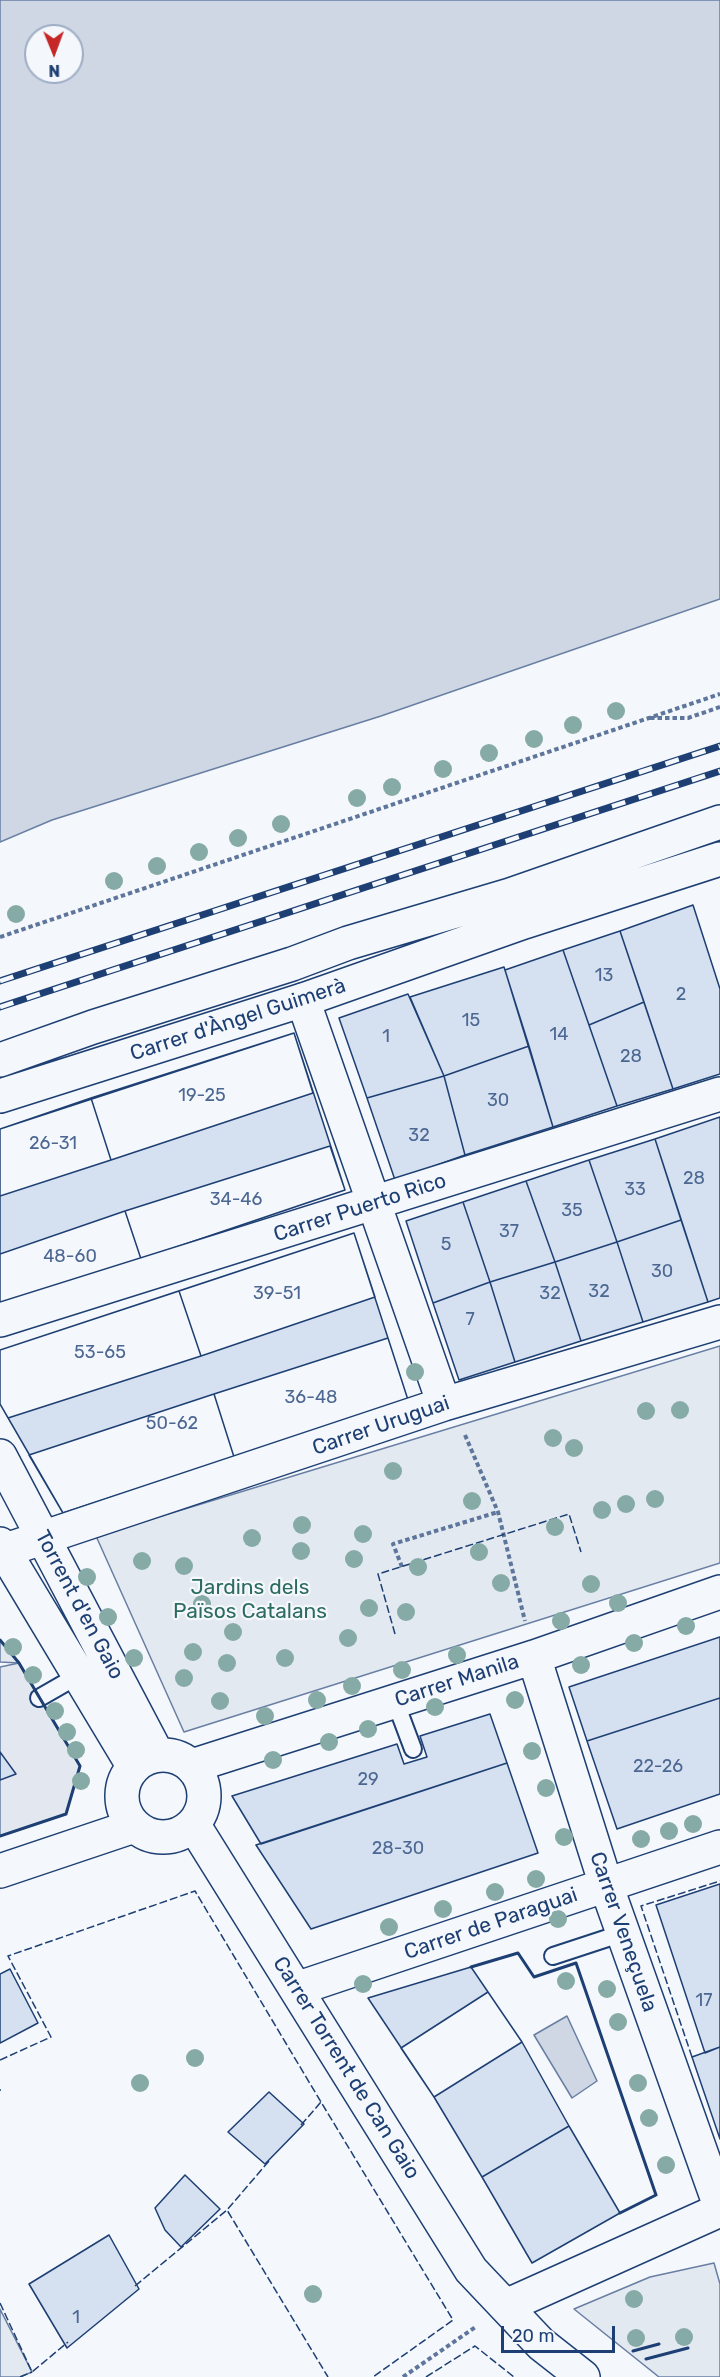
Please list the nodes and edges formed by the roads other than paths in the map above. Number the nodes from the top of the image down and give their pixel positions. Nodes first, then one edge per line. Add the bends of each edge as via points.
1 (715, 825) edge
2 (720, 860) edge
3 (303, 1000) junction
4 (0, 1060) edge
5 (720, 1094) edge
6 (0, 1096) edge
7 (375, 1203) junction
8 (0, 1320) edge
9 (720, 1322) edge
10 (444, 1404) junction
11 (0, 1456) edge
12 (45, 1538) junction
13 (2, 1549) edge
14 (720, 1592) edge
15 (534, 1657) junction
16 (79, 1675) junction
17 (39, 1698) dead end
18 (395, 1701) junction
19 (413, 1749) dead end
20 (145, 1760) junction
21 (192, 1766) junction
22 (193, 1824) junction
23 (134, 1826) junction
24 (720, 1847) edge
25 (0, 1871) edge
26 (606, 1885) junction
27 (623, 1933) junction
28 (553, 1956) dead end
29 (296, 1989) junction
30 (720, 2208) edge
31 (506, 2306) junction
32 (583, 2377) edge

1 - 4 street, Carrer d'Àngel Guimerà via 510,895 93,1026
2 - 3 street, Carrer d'Àngel Guimerà
3 - 6 street, Carrer d'Àngel Guimerà
3 - 7 street
5 - 7 street, Carrer Puerto Rico
7 - 8 street, Carrer Puerto Rico
7 - 10 street
9 - 10 street, Carrer Uruguai
10 - 12 street, Carrer Uruguai
11 - 12 street, Torrent d'en Gaio
12 - 13 street, Carrer Uruguai
12 - 20 street, Torrent d'en Gaio
13 - 16 street, Torrent d'en Gaio
14 - 15 street, Carrer Manila
15 - 18 street, Carrer Manila
15 - 26 street, Carrer Veneçuela
16 - 17 lane
16 - 20 street, Torrent d'en Gaio
18 - 19 lane
18 - 21 street, Carrer Manila
20 - 21 street
20 - 23 street via 122,1785 123,1807
21 - 22 street via 204,1784 204,1805
22 - 23 street via 175,1836 153,1836
22 - 29 street, Carrer Torrent de Can Gaio
23 - 25 street
24 - 26 street, Carrer de Paraguai
26 - 27 street, Carrer Veneçuela
26 - 29 street, Carrer de Paraguai
27 - 28 lane
27 - 30 street, Carrer Veneçuela
29 - 31 street, Carrer Torrent de Can Gaio via 471,2270
30 - 31 street
31 - 32 street via 541,2344

